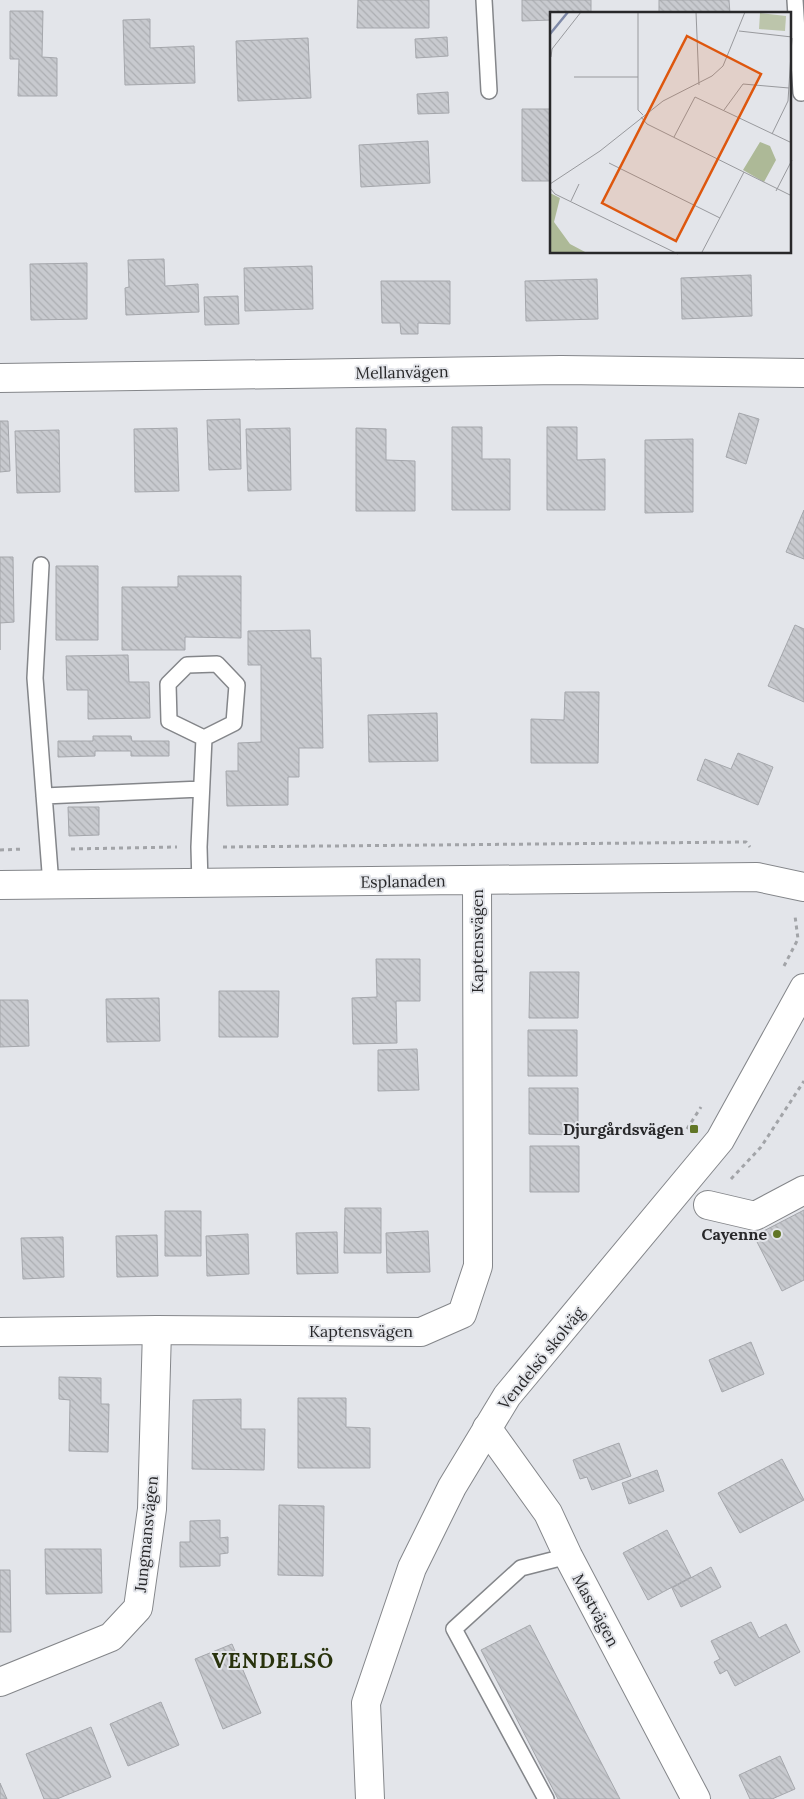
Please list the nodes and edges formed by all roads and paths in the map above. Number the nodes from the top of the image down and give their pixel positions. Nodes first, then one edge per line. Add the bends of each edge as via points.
1 (484, 0) edge
2 (795, 0) edge
3 (489, 91) dead end
4 (801, 93) dead end
5 (804, 373) edge
6 (0, 378) edge
7 (41, 565) dead end
8 (204, 738) junction
9 (201, 790) junction
10 (44, 796) junction
11 (199, 847) junction
12 (47, 849) junction
13 (0, 850) edge
14 (758, 877) junction
15 (477, 880) junction
16 (0, 885) edge
17 (51, 885) junction
18 (200, 885) junction
19 (804, 888) edge
20 (790, 911) dead end
21 (782, 968) dead end
22 (804, 988) edge
23 (804, 1081) edge
24 (705, 1102) dead end
25 (685, 1134) dead end
26 (804, 1190) edge
27 (708, 1205) joint
28 (157, 1330) junction
29 (0, 1332) edge
30 (487, 1428) junction
31 (568, 1556) junction
32 (0, 1682) edge
33 (370, 1799) edge
34 (546, 1799) edge
35 (696, 1799) edge

1 - 3 lane
2 - 4 lane
5 - 6 street, Mellanvägen via 561,370
7 - 10 lane via 36,678
8 - 8 lane via 234,723 238,685 217,664 187,665 168,684 169,721
8 - 9 lane
9 - 10 lane
9 - 11 lane
10 - 12 lane
11 - 12 path
11 - 14 path via 746,842 759,857
11 - 18 lane
12 - 13 path
12 - 17 lane
14 - 15 street, Esplanaden
14 - 19 street, Esplanaden
15 - 18 street, Esplanaden
15 - 28 street, Kaptensvägen via 478,1266 462,1314 421,1332
16 - 17 street, Esplanaden
17 - 18 street, Esplanaden
20 - 21 path via 795,915 798,939
22 - 30 street, Vendelsö skolväg via 720,1140 507,1396
23 - 27 path via 761,1147
24 - 25 path
26 - 27 street via 755,1216
28 - 29 street, Kaptensvägen
28 - 32 street, Jungmansvägen via 152,1509 138,1608 111,1637
30 - 31 street, Mastvägen via 548,1514
30 - 33 street, Vendelsö skolväg via 452,1487 412,1568 366,1704
31 - 34 lane via 521,1568 454,1629
31 - 35 street, Mastvägen

